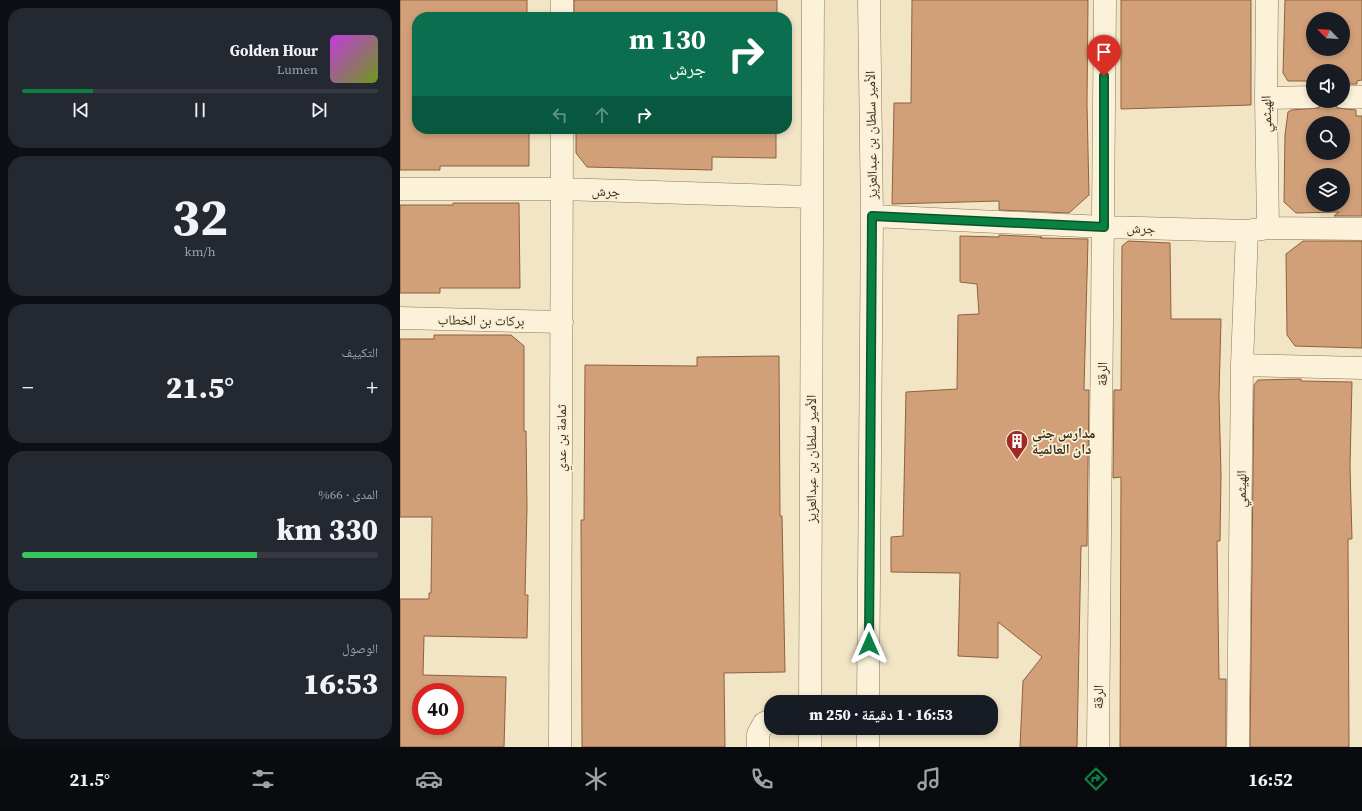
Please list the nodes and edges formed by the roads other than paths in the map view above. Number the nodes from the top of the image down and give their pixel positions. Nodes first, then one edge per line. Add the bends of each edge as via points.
1 (562, 0) edge
2 (813, 0) edge
3 (869, 0) edge
4 (1105, 0) edge
5 (1267, 0) edge
6 (562, 12) edge
7 (1306, 97) edge
8 (1350, 97) edge
9 (1362, 97) edge
10 (1266, 98) junction
11 (562, 134) edge
12 (400, 189) edge
13 (562, 189) junction
14 (812, 197) junction
15 (872, 216) junction
16 (1104, 227) junction
17 (1362, 229) edge
18 (1258, 230) junction
19 (400, 318) edge
20 (562, 322) junction
21 (1242, 365) junction
22 (1362, 368) edge
23 (810, 695) edge
24 (868, 695) edge
25 (764, 723) edge
26 (810, 735) edge
27 (868, 735) edge
28 (560, 747) edge
29 (758, 747) edge
30 (810, 747) edge
31 (868, 747) edge
32 (1098, 747) edge
33 (1238, 747) edge

1 - 6 street
2 - 14 street, الأمير سلطان بن عبدالعزيز
3 - 15 street, الأمير سلطان بن عبدالعزيز
4 - 16 street, الرقة
5 - 10 street, الهيثمي
7 - 10 street
8 - 9 street
10 - 18 street, الهيثمي
11 - 13 street, ثمامة بن عدي
12 - 13 street, جرش
13 - 14 street, جرش
13 - 20 street, ثمامة بن عدي
14 - 23 street, الأمير سلطان بن عبدالعزيز
15 - 16 street, جرش
15 - 24 street, الأمير سلطان بن عبدالعزيز
16 - 18 street, جرش
16 - 32 street, الرقة
17 - 18 street, جرش
18 - 21 street, الهيثمي
19 - 20 street, بركات بن الخطاب
20 - 28 street, ثمامة بن عدي
21 - 22 street
21 - 33 street, الهيثمي
25 - 29 street via 758,734
26 - 30 street
27 - 31 street

